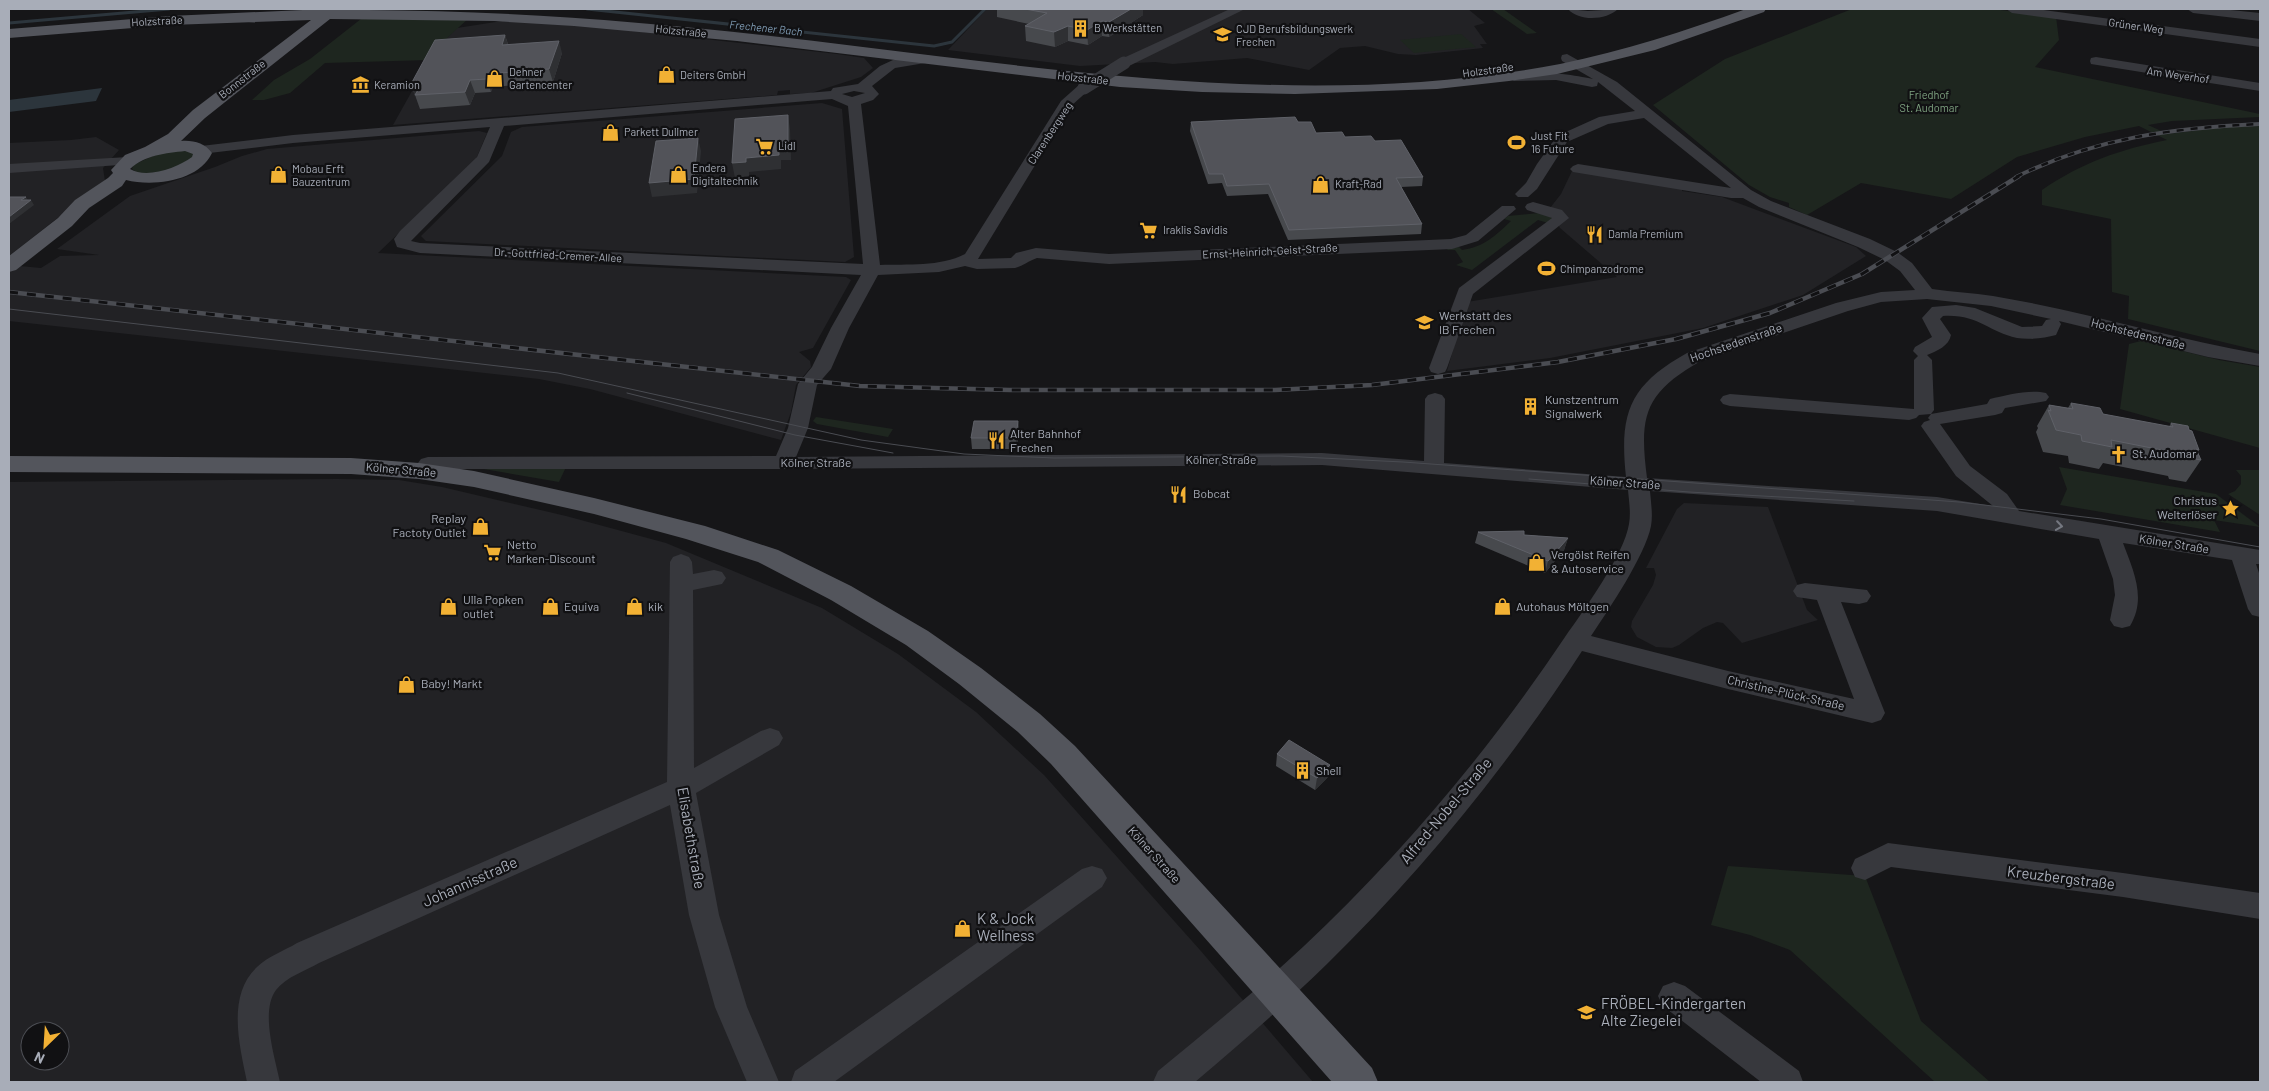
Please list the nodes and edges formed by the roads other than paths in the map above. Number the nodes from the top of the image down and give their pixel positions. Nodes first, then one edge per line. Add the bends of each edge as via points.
1 (454, 9) edge
2 (1239, 9) edge
3 (1574, 9) edge
4 (1612, 9) edge
5 (1737, 9) edge
6 (1759, 9) edge
7 (2012, 9) edge
8 (2193, 9) edge
9 (2027, 10) edge
10 (340, 11) edge
11 (271, 12) edge
12 (2260, 17) edge
13 (9, 28) edge
14 (9, 33) edge
15 (300, 34) junction
16 (2260, 43) edge
17 (870, 53) junction
18 (926, 60) junction
19 (2096, 61) dead end
20 (1565, 62) junction
21 (887, 66) junction
22 (1501, 78) junction
23 (1592, 83) junction
24 (862, 87) junction
25 (2260, 87) edge
26 (835, 96) junction
27 (854, 101) junction
28 (1632, 102) junction
29 (1646, 113) junction
30 (499, 122) junction
31 (1658, 122) junction
32 (1597, 124) junction
33 (271, 141) junction
34 (199, 149) junction
35 (152, 150) junction
36 (191, 166) junction
37 (125, 167) junction
38 (1578, 168) dead end
39 (9, 169) edge
40 (152, 177) junction
41 (1746, 193) junction
42 (1528, 201) junction
43 (65, 222) junction
44 (970, 257) junction
45 (9, 266) edge
46 (1906, 267) junction
47 (872, 270) junction
48 (1927, 294) junction
49 (2056, 319) junction
50 (2260, 360) edge
51 (1438, 368) dead end
52 (2039, 397) dead end
53 (1435, 399) dead end
54 (1730, 400) dead end
55 (1926, 417) junction
56 (428, 463) dead end
57 (784, 463) junction
58 (9, 464) edge
59 (1434, 467) junction
60 (1638, 484) junction
61 (2011, 516) junction
62 (2108, 533) junction
63 (2250, 556) edge
64 (714, 578) dead end
65 (1859, 596) dead end
66 (2260, 609) edge
67 (2122, 620) dead end
68 (1576, 641) junction
69 (770, 738) dead end
70 (681, 788) junction
71 (1865, 868) dead end
72 (1092, 878) dead end
73 (2260, 906) edge
74 (1276, 991) junction
75 (1674, 996) dead end
76 (263, 1082) edge
77 (763, 1082) edge
78 (807, 1082) edge
79 (1170, 1082) edge
80 (1358, 1082) edge
81 (1787, 1082) edge

1 - 20 main road, Holzstraße via 630,20 1049,68 1196,81 1339,82 1433,78
2 - 44 street, Clarenbergweg, bridge via 1124,63 1084,88 1066,104
3 - 4 street via 1586,15
5 - 20 main road, Holzstraße
6 - 20 main road, Holzstraße via 1654,46
7 - 9 street, Grüner Weg
8 - 12 street
9 - 16 street, Grüner Weg
10 - 11 main road, Holzstraße
10 - 15 main road, Bonnstraße
10 - 17 main road, Holzstraße via 602,23
10 - 34 main road, Bonnstraße via 199,128 194,136
11 - 13 main road, Holzstraße via 177,13
11 - 14 main road, Holzstraße
11 - 15 main road via 305,22
15 - 35 main road, Bonnstraße via 199,114 166,145
17 - 18 main road, Holzstraße
17 - 21 street via 884,58
18 - 21 street via 908,60
18 - 22 main road, Holzstraße via 1136,83 1260,90 1424,85
19 - 25 street, Am Weyerhof
20 - 22 main road, Holzstraße
20 - 23 street
20 - 28 street via 1612,85
21 - 24 street
22 - 23 street, Holzstraße via 1556,76
23 - 28 street
24 - 26 street via 842,89
24 - 27 street via 872,94
26 - 27 street via 843,101
26 - 30 street
27 - 47 street
28 - 29 street
29 - 31 street
29 - 32 street
30 - 33 street
30 - 47 street, Dr.-Gottfried-Cremer-Allee via 484,159 406,234 403,243 420,248
31 - 32 street
31 - 41 street
32 - 42 street via 1562,139 1544,164
33 - 34 street
33 - 36 street
34 - 35 main road via 175,147
34 - 36 main road via 202,157
35 - 37 main road
36 - 40 main road via 172,174
37 - 39 street
37 - 40 main road via 133,177
37 - 43 main road via 115,182 82,204
38 - 41 street
40 - 43 main road
41 - 46 street via 1773,208 1864,243
42 - 44 street, Ernst-Heinrich-Geist-Straße via 1519,210 1503,200 1472,238 1452,244 1109,259 1036,252 1015,263 977,264
42 - 51 street, Ernst-Heinrich-Geist-Straße via 1561,218 1465,292
43 - 45 main road
44 - 47 street, Dr.-Gottfried-Cremer-Allee via 945,266
46 - 48 street
46 - 49 street via 1948,285
47 - 57 street via 821,369 808,384 798,428
48 - 49 street, Hochstedenstraße via 1991,301
48 - 60 street, Hochstedenstraße via 1882,297 1842,307 1675,366 1659,378 1635,418 1632,435
49 - 50 street, Hochstedenstraße
49 - 55 street via 2050,331 2020,333 1975,313 1938,311 1931,318 1942,335 1941,340 1923,355
52 - 55 street via 1997,402 1995,409
53 - 59 street
54 - 55 street
55 - 61 street via 1962,472 1999,500
56 - 57 street, Kölner Straße
57 - 59 street, Kölner Straße via 1322,459
58 - 74 main road, Kölner Straße via 351,466 428,472 603,508 695,532 768,556 841,593 917,638 1029,723 1063,755
59 - 60 street, Kölner Straße
60 - 61 street, Kölner Straße via 1938,504
60 - 68 street, Alfred-Nobel-Straße via 1639,530 1630,551
61 -> 62 street, Kölner Straße
62 - 63 street, Kölner Straße
62 - 67 street via 2125,579 2127,595
63 - 66 street
64 - 70 street, Elisabethstraße via 681,573
65 - 68 street, Christine-Plück-Straße via 1815,592 1872,713
68 - 74 street, Alfred-Nobel-Straße via 1471,784 1344,927
69 - 70 street, Johannisstraße
70 - 76 street, Johannisstraße via 308,953 284,967 266,980 258,993 253,1016
70 - 77 street, Elisabethstraße via 704,915 731,1007
71 - 73 street, Kreuzbergstraße via 1888,855
72 - 78 street
74 - 79 street, Alfred-Nobel-Straße
74 - 80 main road, Kölner Straße
75 - 81 street

